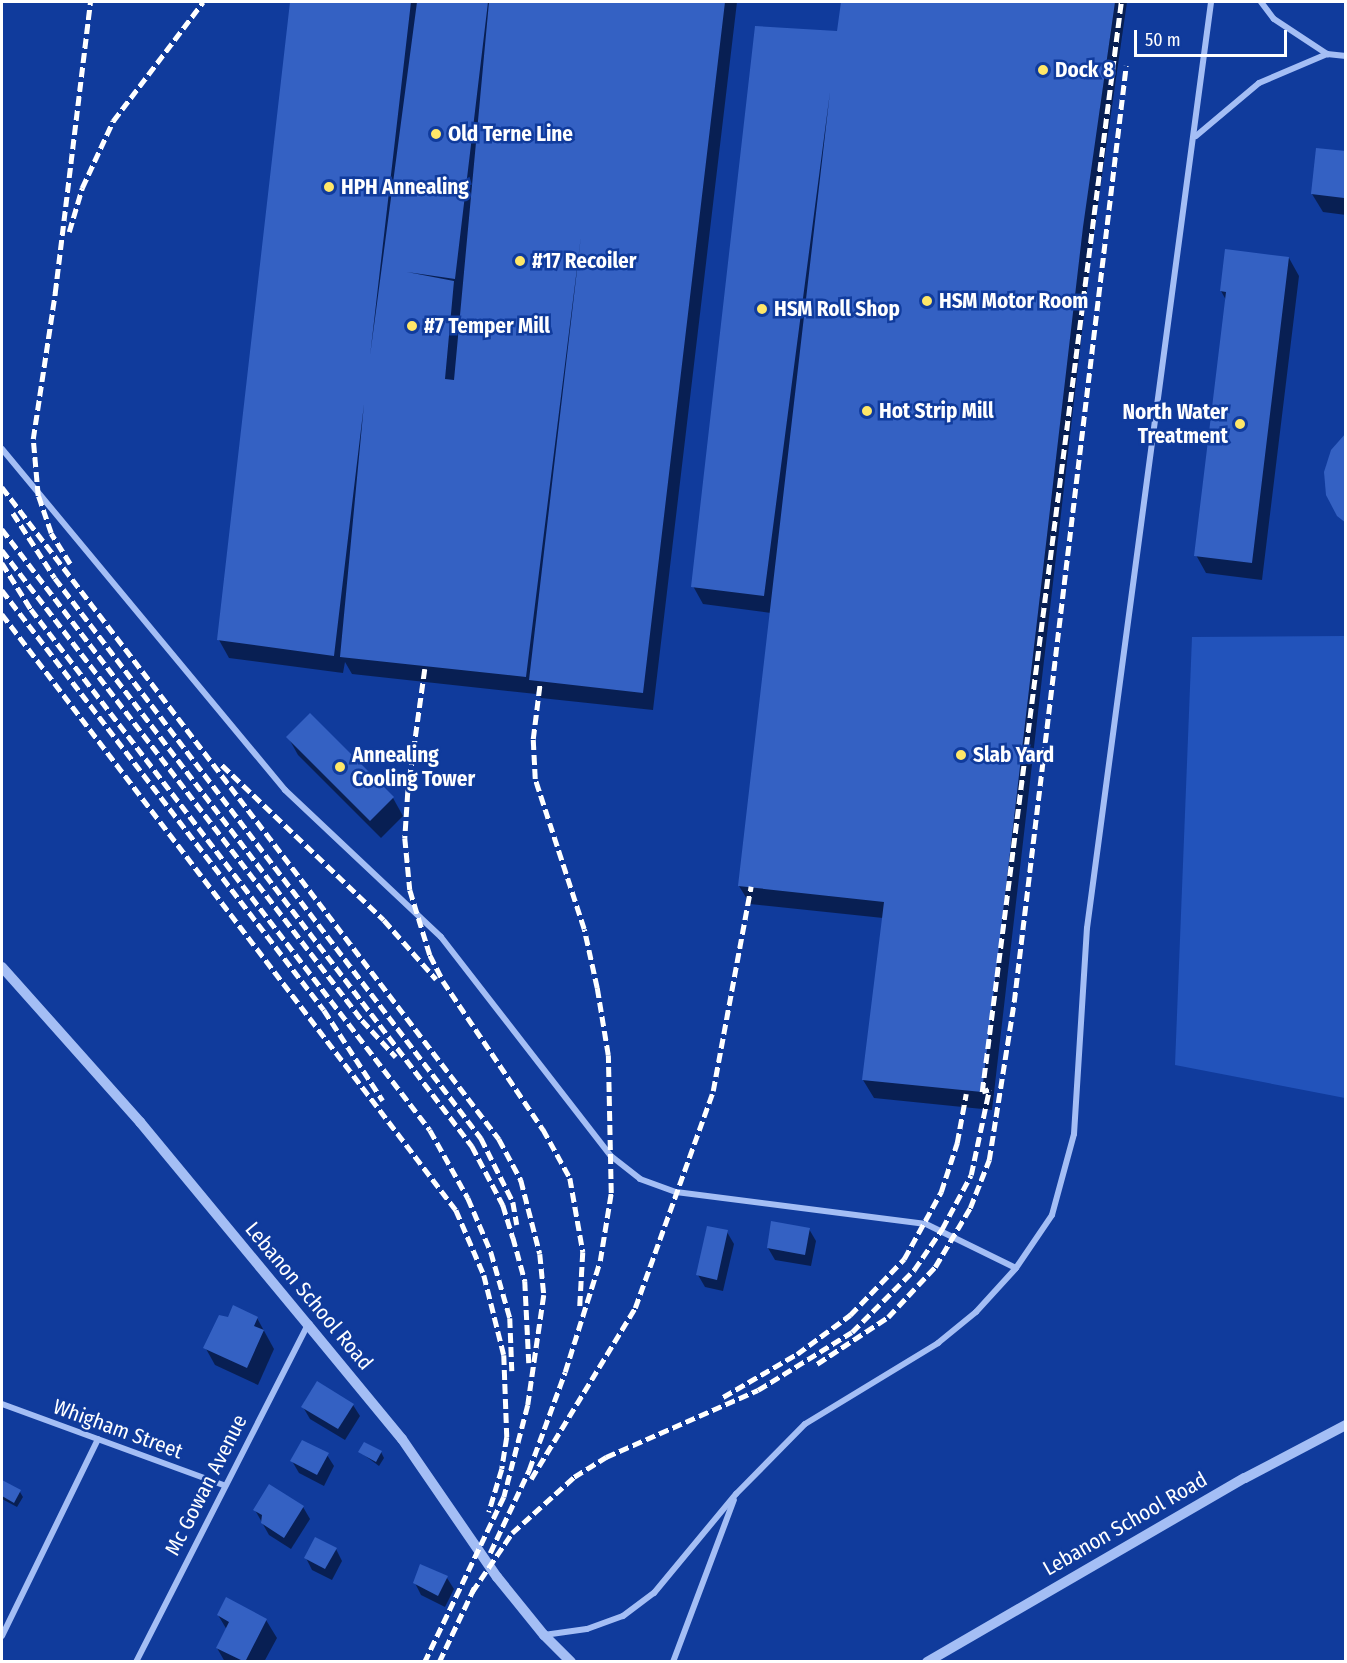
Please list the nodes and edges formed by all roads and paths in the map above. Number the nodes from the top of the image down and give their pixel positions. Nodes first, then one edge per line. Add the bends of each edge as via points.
1 (1211, 2) edge
2 (1261, 2) edge
3 (1327, 54) junction
4 (1346, 56) edge
5 (1196, 136) junction
6 (2, 449) edge
7 (2, 968) edge
8 (1016, 1268) junction
9 (308, 1325) junction
10 (2, 1404) edge
11 (1346, 1425) edge
12 (98, 1439) junction
13 (223, 1485) junction
14 (736, 1494) junction
15 (544, 1635) junction
16 (2, 1636) edge
17 (136, 1662) edge
18 (571, 1662) edge
19 (673, 1662) edge
20 (927, 1662) edge

1 - 5 street
2 - 3 street via 1274,19
3 - 4 street
3 - 5 street via 1258,83
5 - 8 street via 1087,928 1074,1134 1052,1215
6 - 8 street via 285,790 441,937 619,1162 640,1179 676,1192 926,1224
7 - 9 street, Lebanon School Road via 140,1122
8 - 14 street via 976,1312 938,1343 805,1424
9 - 13 street, Mc Gowan Avenue
9 - 15 street, Lebanon School Road via 402,1439 497,1577
10 - 12 street, Whigham Street
11 - 20 street, Lebanon School Road via 1245,1478
12 - 13 street, Whigham Street
12 - 16 street
13 - 17 street, Mc Gowan Avenue
14 - 15 street via 662,1585 631,1610 587,1629
14 - 19 street
15 - 18 street, Lebanon School Road

